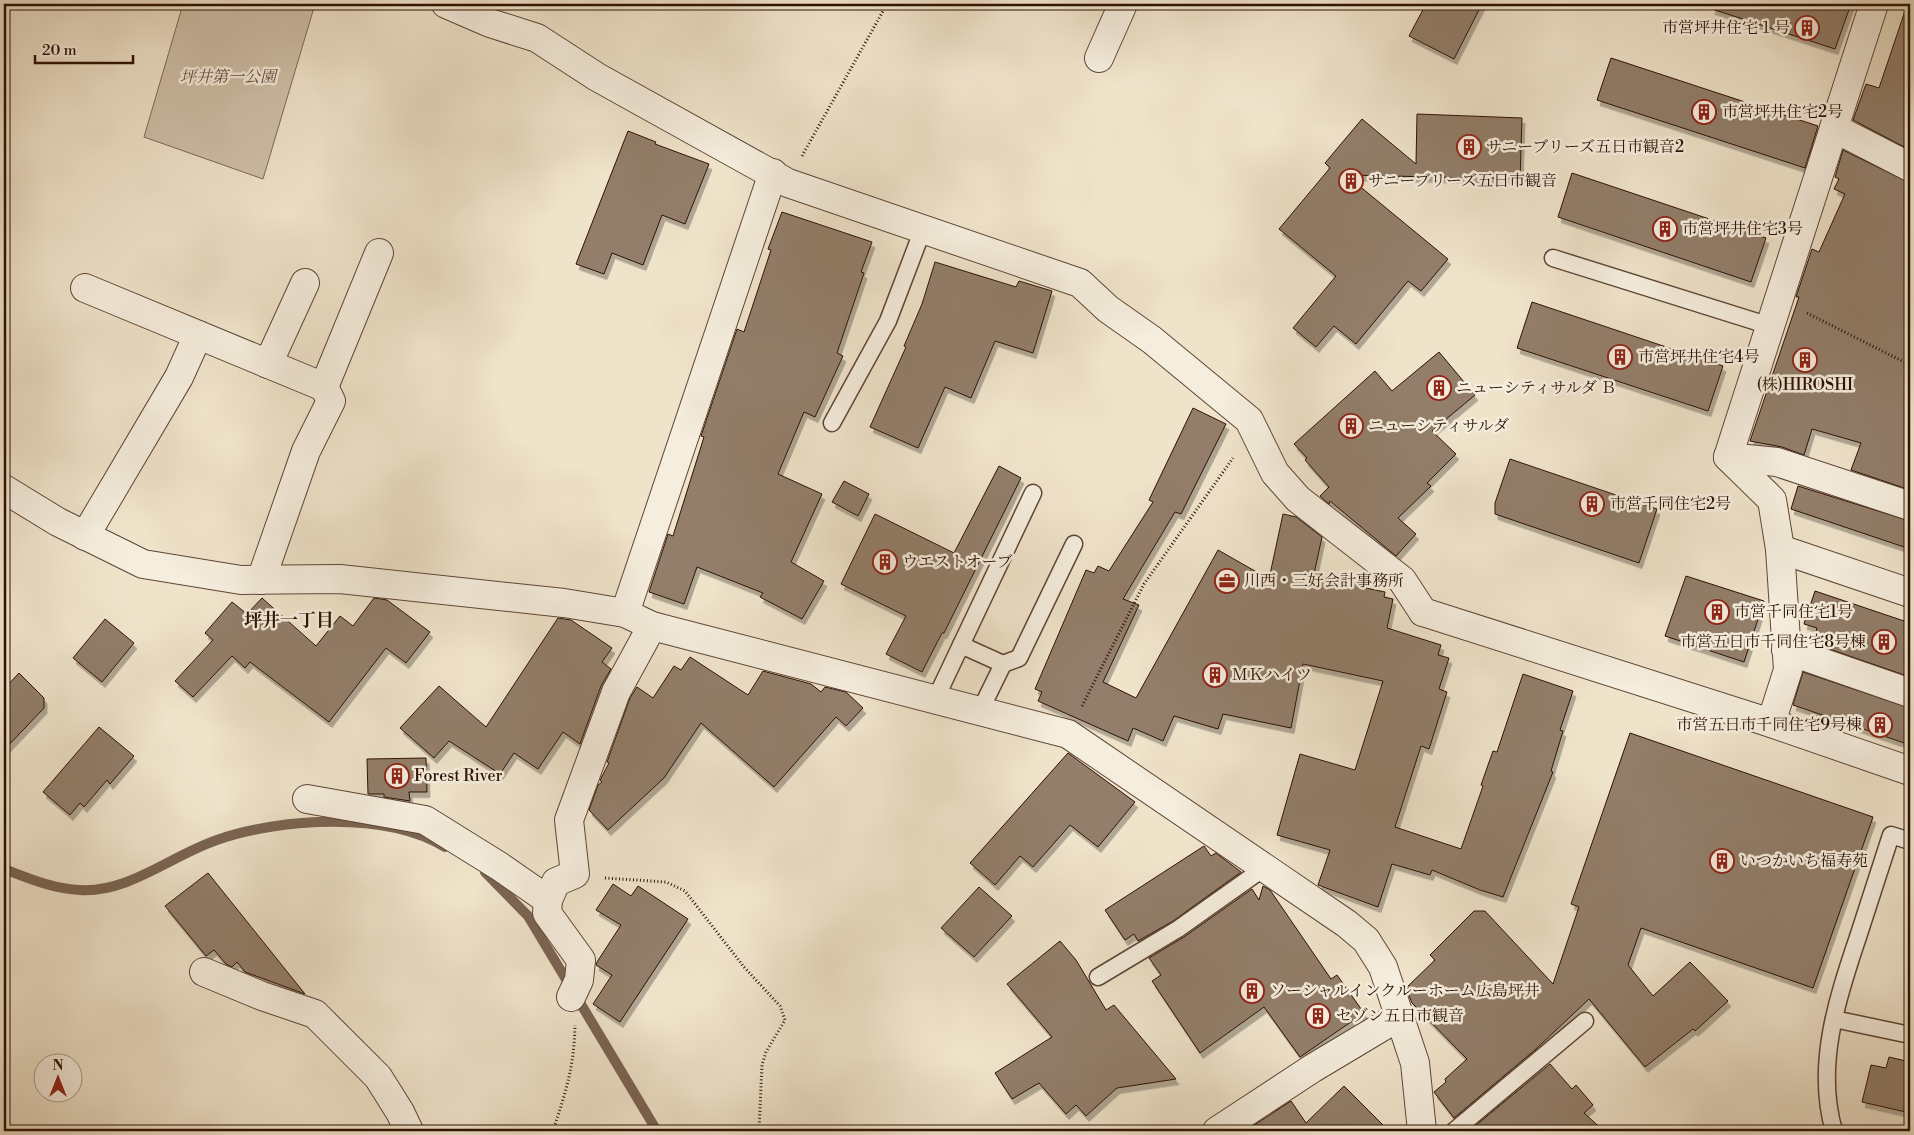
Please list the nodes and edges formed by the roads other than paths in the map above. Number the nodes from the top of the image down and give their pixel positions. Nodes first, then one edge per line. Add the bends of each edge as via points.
1 (446, 4) edge
2 (1122, 4) edge
3 (1874, 4) edge
4 (1099, 58) dead end
5 (1834, 128) junction
6 (1910, 167) edge
7 (781, 178) junction
8 (923, 229) junction
9 (379, 253) dead end
10 (1553, 258) dead end
11 (305, 282) dead end
12 (85, 288) dead end
13 (1770, 326) junction
14 (198, 335) junction
15 (268, 364) junction
16 (324, 387) junction
17 (832, 423) dead end
18 (1728, 457) junction
19 (4, 489) edge
20 (1033, 493) dead end
21 (1910, 506) edge
22 (84, 536) junction
23 (1074, 544) dead end
24 (1780, 549) junction
25 (261, 580) junction
26 (1910, 593) edge
27 (625, 613) junction
28 (652, 626) junction
29 (961, 645) junction
30 (1786, 650) junction
31 (1002, 664) junction
32 (1910, 693) edge
33 (935, 700) junction
34 (980, 711) junction
35 (1771, 723) junction
36 (1910, 771) edge
37 (307, 799) dead end
38 (1910, 841) edge
39 (1264, 868) junction
40 (548, 900) junction
41 (204, 972) dead end
42 (1098, 977) dead end
43 (575, 989) road end
44 (1400, 1016) junction
45 (1834, 1019) junction
46 (1585, 1021) dead end
47 (1910, 1035) edge
48 (1833, 1130) edge
49 (409, 1131) edge
50 (1216, 1131) edge
51 (1422, 1131) edge
52 (1454, 1131) edge

1 - 7 street via 537,38 597,77
2 - 4 street
3 - 5 street
5 - 6 street
5 - 13 street
7 - 8 street
7 - 27 street
8 - 17 lane via 888,321
8 - 35 street via 1080,283 1249,420 1275,474 1298,499 1402,580 1423,612
9 - 16 street
10 - 13 lane
11 - 15 street
12 - 14 street
13 - 18 street
14 - 15 street
14 - 22 street via 179,377
15 - 16 street
16 - 25 street via 332,401 306,451
18 - 21 street via 1778,462
18 - 24 street via 1772,500
19 - 22 street
20 - 29 lane
22 - 25 street via 142,564 241,580
23 - 31 lane via 1019,658
24 - 26 street
24 - 30 street
25 - 27 street via 340,579 564,603
27 - 28 street
28 - 33 street
28 - 40 street via 616,692 569,820 575,874 556,882
29 - 31 lane
29 - 33 lane
30 - 32 street
30 - 35 street via 1788,670
31 - 34 lane
33 - 34 street
34 - 39 street via 1068,734
35 - 36 street
37 - 40 street via 424,820
38 - 45 lane via 1891,835 1838,996
39 - 42 lane via 1178,929
39 - 44 street via 1366,940 1383,966
40 - 43 street via 547,913 581,960
41 - 49 street via 315,1014 378,1077
44 - 50 street
44 - 51 street via 1415,1063
45 - 47 lane
45 - 48 lane via 1826,1057 1827,1110
46 - 52 lane

